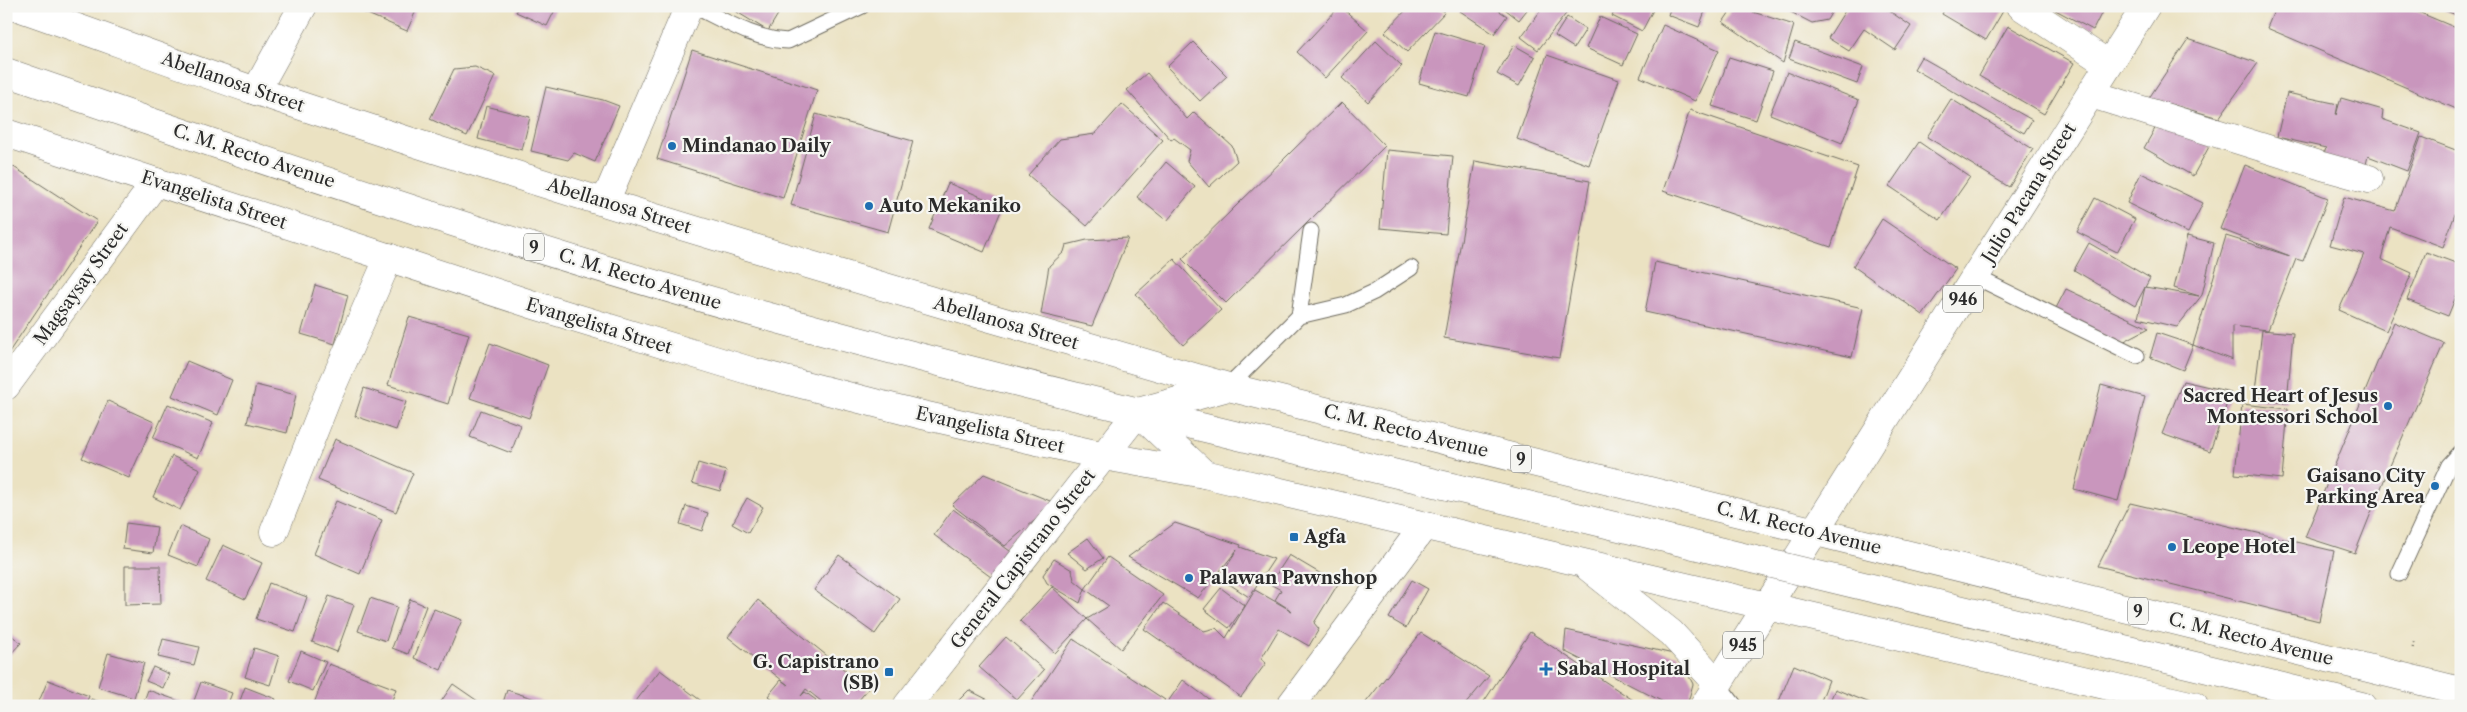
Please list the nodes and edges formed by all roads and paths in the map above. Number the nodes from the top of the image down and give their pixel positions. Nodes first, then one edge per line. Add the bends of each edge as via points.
1 (15, 6) edge
2 (303, 6) edge
3 (689, 6) edge
4 (694, 6) edge
5 (862, 6) edge
6 (2021, 6) edge
7 (2146, 6) edge
8 (2108, 64) junction
9 (6, 72) edge
10 (256, 91) junction
11 (2092, 94) junction
12 (6, 133) edge
13 (2369, 179) dead end
14 (156, 182) junction
15 (605, 202) junction
16 (1311, 231) dead end
17 (389, 257) junction
18 (1411, 268) dead end
19 (1976, 277) junction
20 (1299, 316) junction
21 (2137, 356) dead end
22 (6, 386) edge
23 (1228, 387) junction
24 (1138, 412) junction
25 (2461, 452) edge
26 (1104, 456) junction
27 (1204, 474) junction
28 (1424, 526) junction
29 (274, 532) dead end
30 (1815, 532) junction
31 (1583, 562) junction
32 (2399, 574) dead end
33 (1768, 606) junction
34 (2461, 691) edge
35 (1711, 695) edge
36 (907, 706) edge
37 (1290, 706) edge
38 (1735, 706) edge
39 (2194, 706) edge
40 (2362, 706) edge

1 - 10 main road, Abellanosa Street
2 - 10 main road
3 - 15 main road
4 - 5 lane via 774,41 788,42
6 - 8 main road
7 - 8 main road, Julio Pacana Street / 946
8 - 11 main road, Julio Pacana Street / 946
9 - 24 main road, C. M. Recto Avenue / 9 via 214,144 578,261 765,316
10 - 15 main road, Abellanosa Street
11 - 13 main road
11 - 19 main road, Julio Pacana Street / 946
12 - 14 main road, Evangelista Street
14 - 17 main road, Evangelista Street
14 - 22 main road, Magsaysay Street
15 - 23 main road, Abellanosa Street via 800,263
16 - 20 lane
17 - 26 main road, Evangelista Street via 754,372 918,414
17 - 29 main road via 327,398
18 - 20 lane via 1374,292 1346,304
19 - 21 lane
19 - 30 main road, Julio Pacana Street / 946
20 - 23 lane
23 - 24 main road, C. M. Recto Avenue / 9
23 - 30 main road, C. M. Recto Avenue / 9
24 - 26 main road, General Capistrano Street
24 - 27 main road, C. M. Recto Avenue / 9
24 - 40 main road, C. M. Recto Avenue / 9, bridge
25 - 32 lane via 2449,465
26 - 27 main road, Evangelista Street
26 - 36 main road, General Capistrano Street
27 - 28 main road, C. M. Recto Avenue / 9
28 - 31 main road, C. M. Recto Avenue / 9
28 - 37 main road
30 - 33 main road, Julio Pacana Street
30 - 34 main road, C. M. Recto Avenue / 9
31 - 33 main road, C. M. Recto Avenue / 9
31 - 35 main road via 1671,633
33 - 35 main road, 945
33 - 39 main road, C. M. Recto Avenue / 9
35 - 38 lane

